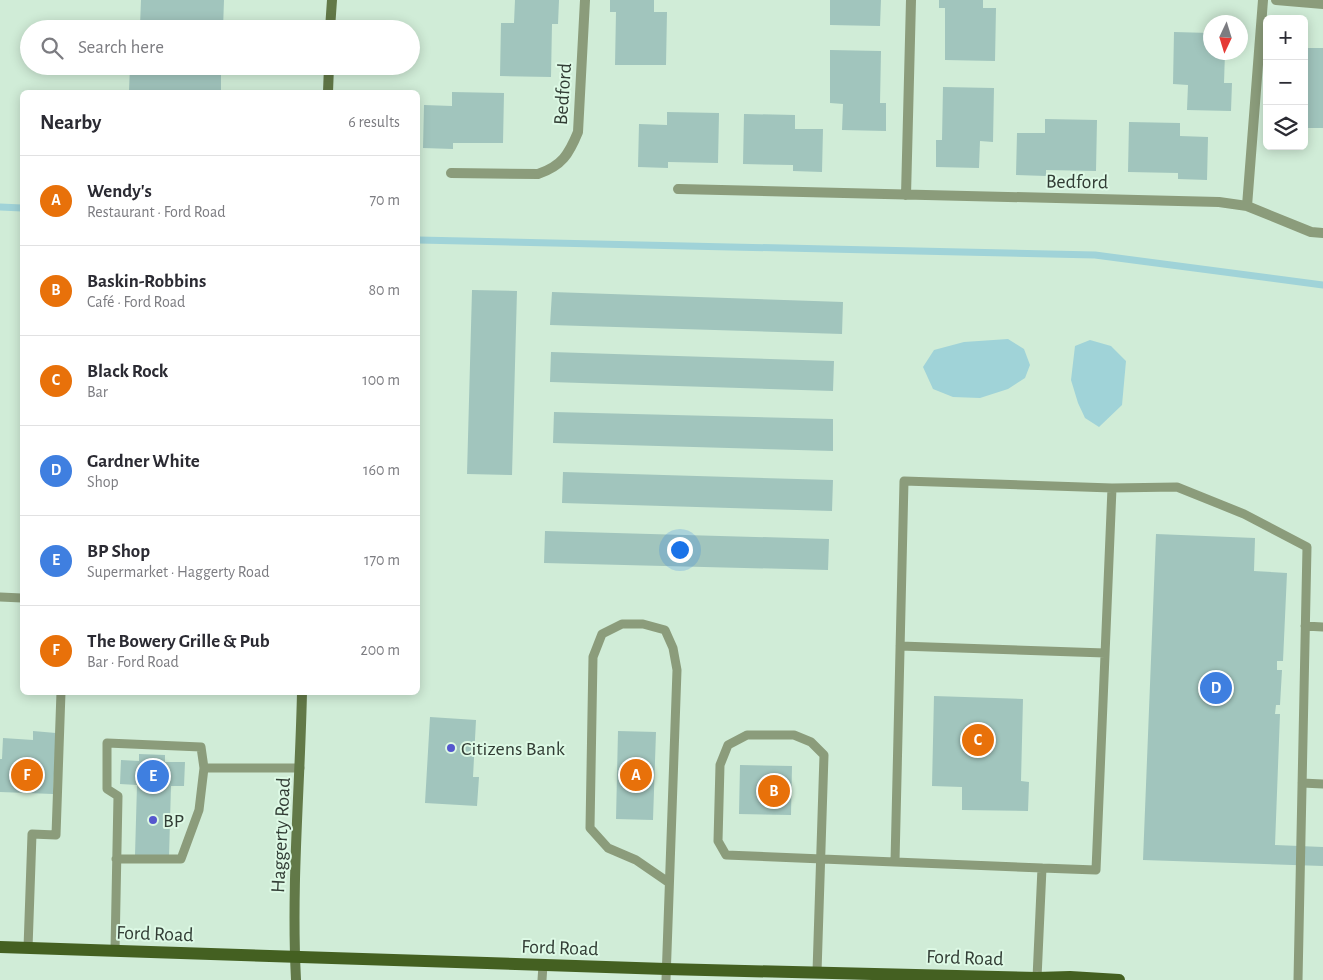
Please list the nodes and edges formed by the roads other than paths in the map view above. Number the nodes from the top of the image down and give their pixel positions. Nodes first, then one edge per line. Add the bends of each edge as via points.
1 (332, 0) edge
2 (585, 0) edge
3 (911, 0) edge
4 (1263, 0) edge
5 (1276, 0) edge
6 (1323, 4) edge
7 (331, 20) edge
8 (329, 75) edge
9 (328, 90) edge
10 (451, 173) dead end
11 (678, 189) dead end
12 (906, 194) junction
13 (1247, 206) junction
14 (1323, 233) edge
15 (1112, 488) junction
16 (0, 597) edge
17 (20, 598) edge
18 (1305, 626) junction
19 (1323, 627) edge
20 (900, 646) junction
21 (1105, 653) junction
22 (61, 695) edge
23 (302, 695) edge
24 (204, 768) junction
25 (300, 768) junction
26 (1302, 783) junction
27 (1323, 784) edge
28 (821, 858) junction
29 (116, 859) junction
30 (895, 862) junction
31 (1042, 868) junction
32 (668, 882) junction
33 (0, 947) edge
34 (28, 948) junction
35 (115, 950) junction
36 (295, 957) junction
37 (543, 965) junction
38 (817, 972) junction
39 (666, 974) edge
40 (873, 977) edge
41 (1037, 978) junction
42 (1070, 979) edge
43 (296, 980) edge
44 (542, 980) edge
45 (1119, 980) edge
46 (1298, 980) edge

1 - 7 main road
2 - 10 street, Bedford via 578,132 561,162 538,174
3 - 12 street
4 - 13 street
5 - 6 street
8 - 9 main road
11 - 12 street, Bedford
12 - 13 street, Bedford via 1219,202
13 - 14 street, Bedford via 1312,232
15 - 18 lane via 1177,487 1244,514 1307,547
15 - 20 lane via 904,481
15 - 21 lane
16 - 17 lane
18 - 19 lane
18 - 26 lane
20 - 21 lane
20 - 30 lane
21 - 31 lane via 1096,870
22 - 34 lane via 56,835 32,834
23 - 25 main road, Haggerty Road
24 - 25 lane
24 - 29 lane via 199,810 181,859
24 - 29 lane via 201,746 107,743 107,789 118,796
25 - 36 main road, Haggerty Road via 294,885
26 - 27 lane
26 - 46 lane
28 - 28 lane via 824,755 811,742 794,736 747,735 728,745 720,765 718,841 726,855
28 - 30 lane
28 - 38 lane
29 - 35 lane
30 - 31 lane
31 - 41 lane
32 - 32 lane via 677,670 665,630 643,624 622,624 602,634 593,657 590,828 608,848 636,860
32 - 39 lane
33 - 34 main road, Ford Road
34 - 35 main road, Ford Road
35 - 36 main road, Ford Road
36 - 37 main road, Ford Road
36 - 43 main road, Haggerty Road
37 - 39 main road, Ford Road
37 - 44 lane
38 - 39 main road, Ford Road
38 - 40 main road, Ford Road
40 - 41 main road, Ford Road
41 - 42 main road, Ford Road
42 - 45 main road, Ford Road

